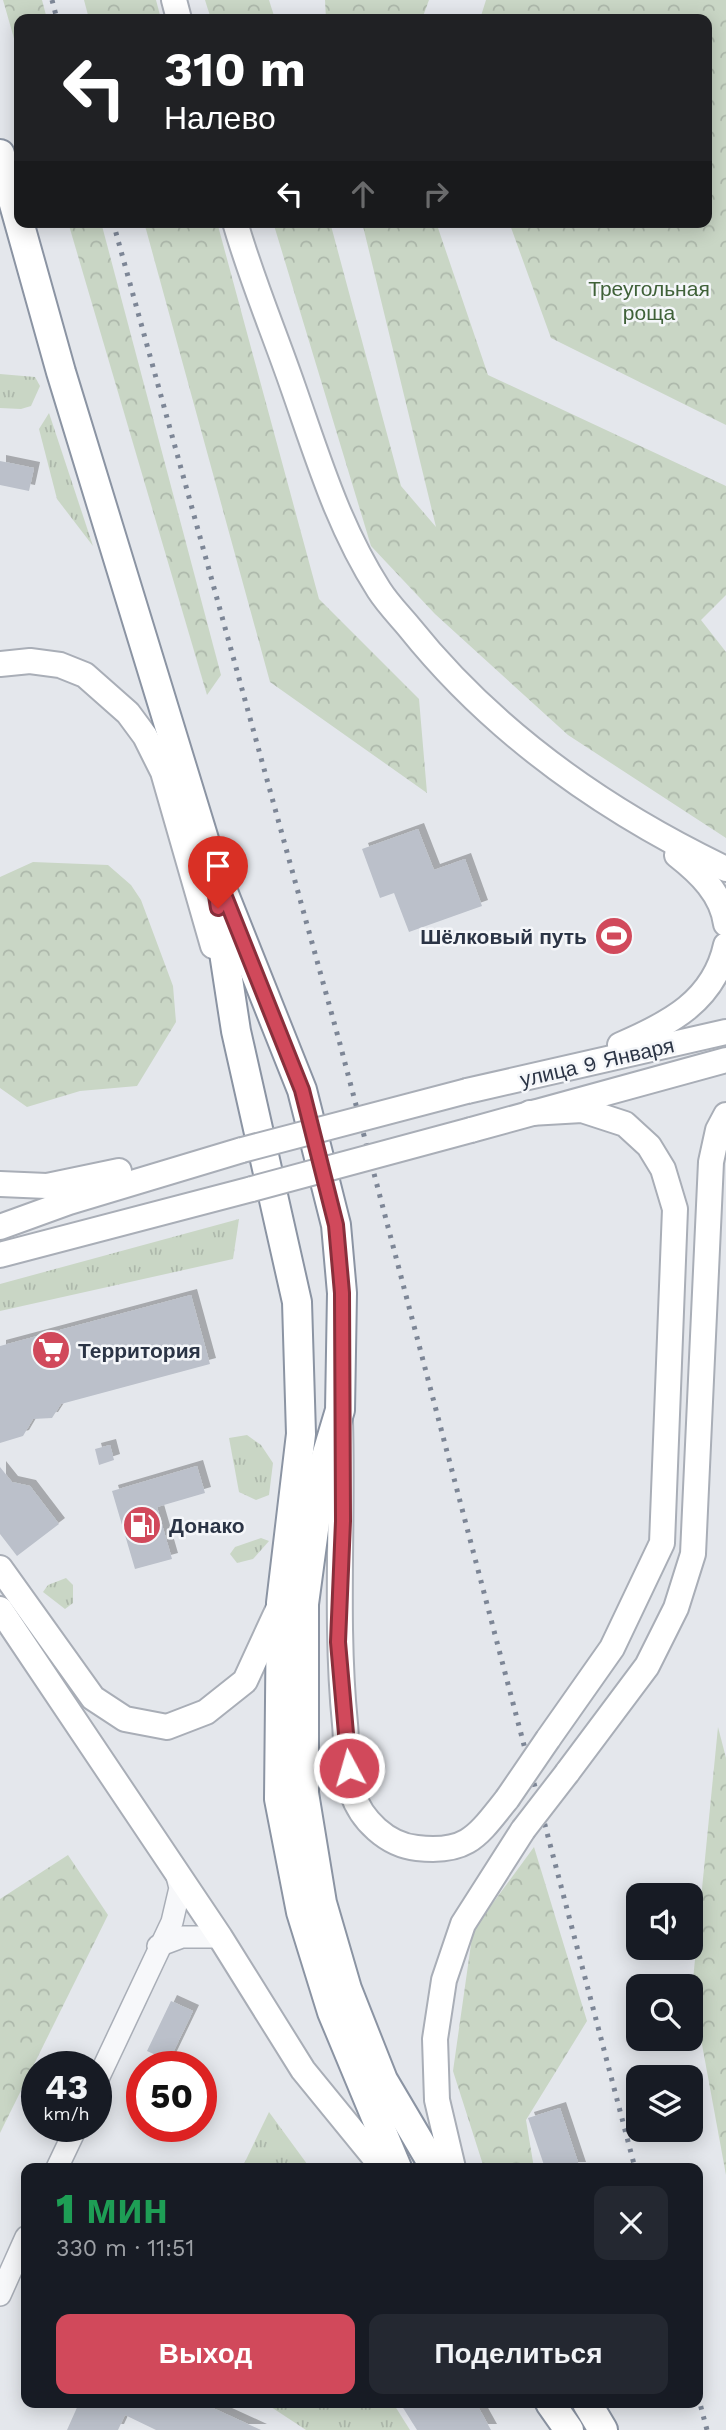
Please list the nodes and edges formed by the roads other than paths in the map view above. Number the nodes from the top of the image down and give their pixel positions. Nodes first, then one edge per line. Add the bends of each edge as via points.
1 (0, 154) edge
2 (14, 204) edge
3 (21, 228) edge
4 (237, 228) edge
5 (0, 664) edge
6 (609, 804) junction
7 (210, 859) junction
8 (726, 869) edge
9 (726, 924) edge
10 (726, 945) edge
11 (236, 1031) junction
12 (726, 1032) edge
13 (726, 1060) edge
14 (568, 1067) junction
15 (530, 1113) junction
16 (726, 1115) edge
17 (212, 1158) junction
18 (0, 1184) edge
19 (0, 1227) edge
20 (0, 1255) edge
21 (340, 1410) junction
22 (0, 1567) edge
23 (281, 1603) junction
24 (0, 1609) edge
25 (175, 1870) junction
26 (220, 1937) junction
27 (158, 1946) junction
28 (110, 2051) edge
29 (69, 2142) edge
30 (59, 2163) edge
31 (379, 2163) edge
32 (395, 2163) edge
33 (432, 2163) edge
34 (452, 2163) edge
35 (21, 2248) edge
36 (0, 2295) edge
37 (554, 2408) edge
38 (590, 2408) edge
39 (569, 2430) edge
40 (603, 2430) edge

1 - 2 highway
3 - 7 highway
4 - 6 main road via 316,460 343,526 381,594 432,656 484,708
5 - 11 main road via 60,665 85,675 128,713 145,736 163,772
6 - 8 main road
6 - 9 main road via 702,876 719,900
7 - 11 highway
7 - 21 highway via 302,1090 336,1225 342,1293
10 - 14 main road via 708,991 678,1017
11 - 23 highway via 297,1302 301,1434
12 - 14 main road, улица 9 Января
13 - 15 main road, улица 9 Января
14 - 17 main road, улица 9 Января, bridge
15 - 20 main road, улица 9 Января, bridge
15 - 21 main road, bridge via 582,1110 625,1124 649,1146 663,1169 675,1209 662,1544 612,1648 507,1799 479,1834 453,1850 414,1848 384,1836 365,1817 351,1791 338,1642 343,1521
16 - 34 main road, bridge via 711,1162 693,1554 676,1608 647,1666 523,1830 463,1924 444,1980 435,2039 437,2100
17 - 18 main road via 179,1156 47,1186
17 - 19 main road
21 - 33 highway via 323,1470 304,1604 304,1793 322,1903 346,1989 383,2080
22 - 23 main road via 93,1698 125,1718 167,1727 206,1712 244,1681
23 - 32 highway via 279,1799 301,1912 332,2012
24 - 25 main road
25 - 26 main road
25 - 27 street via 178,1903
26 - 27 street via 182,1937
26 - 31 main road via 303,2070
27 - 28 street
29 - 30 street
35 - 36 street
37 - 39 highway
38 - 40 highway

